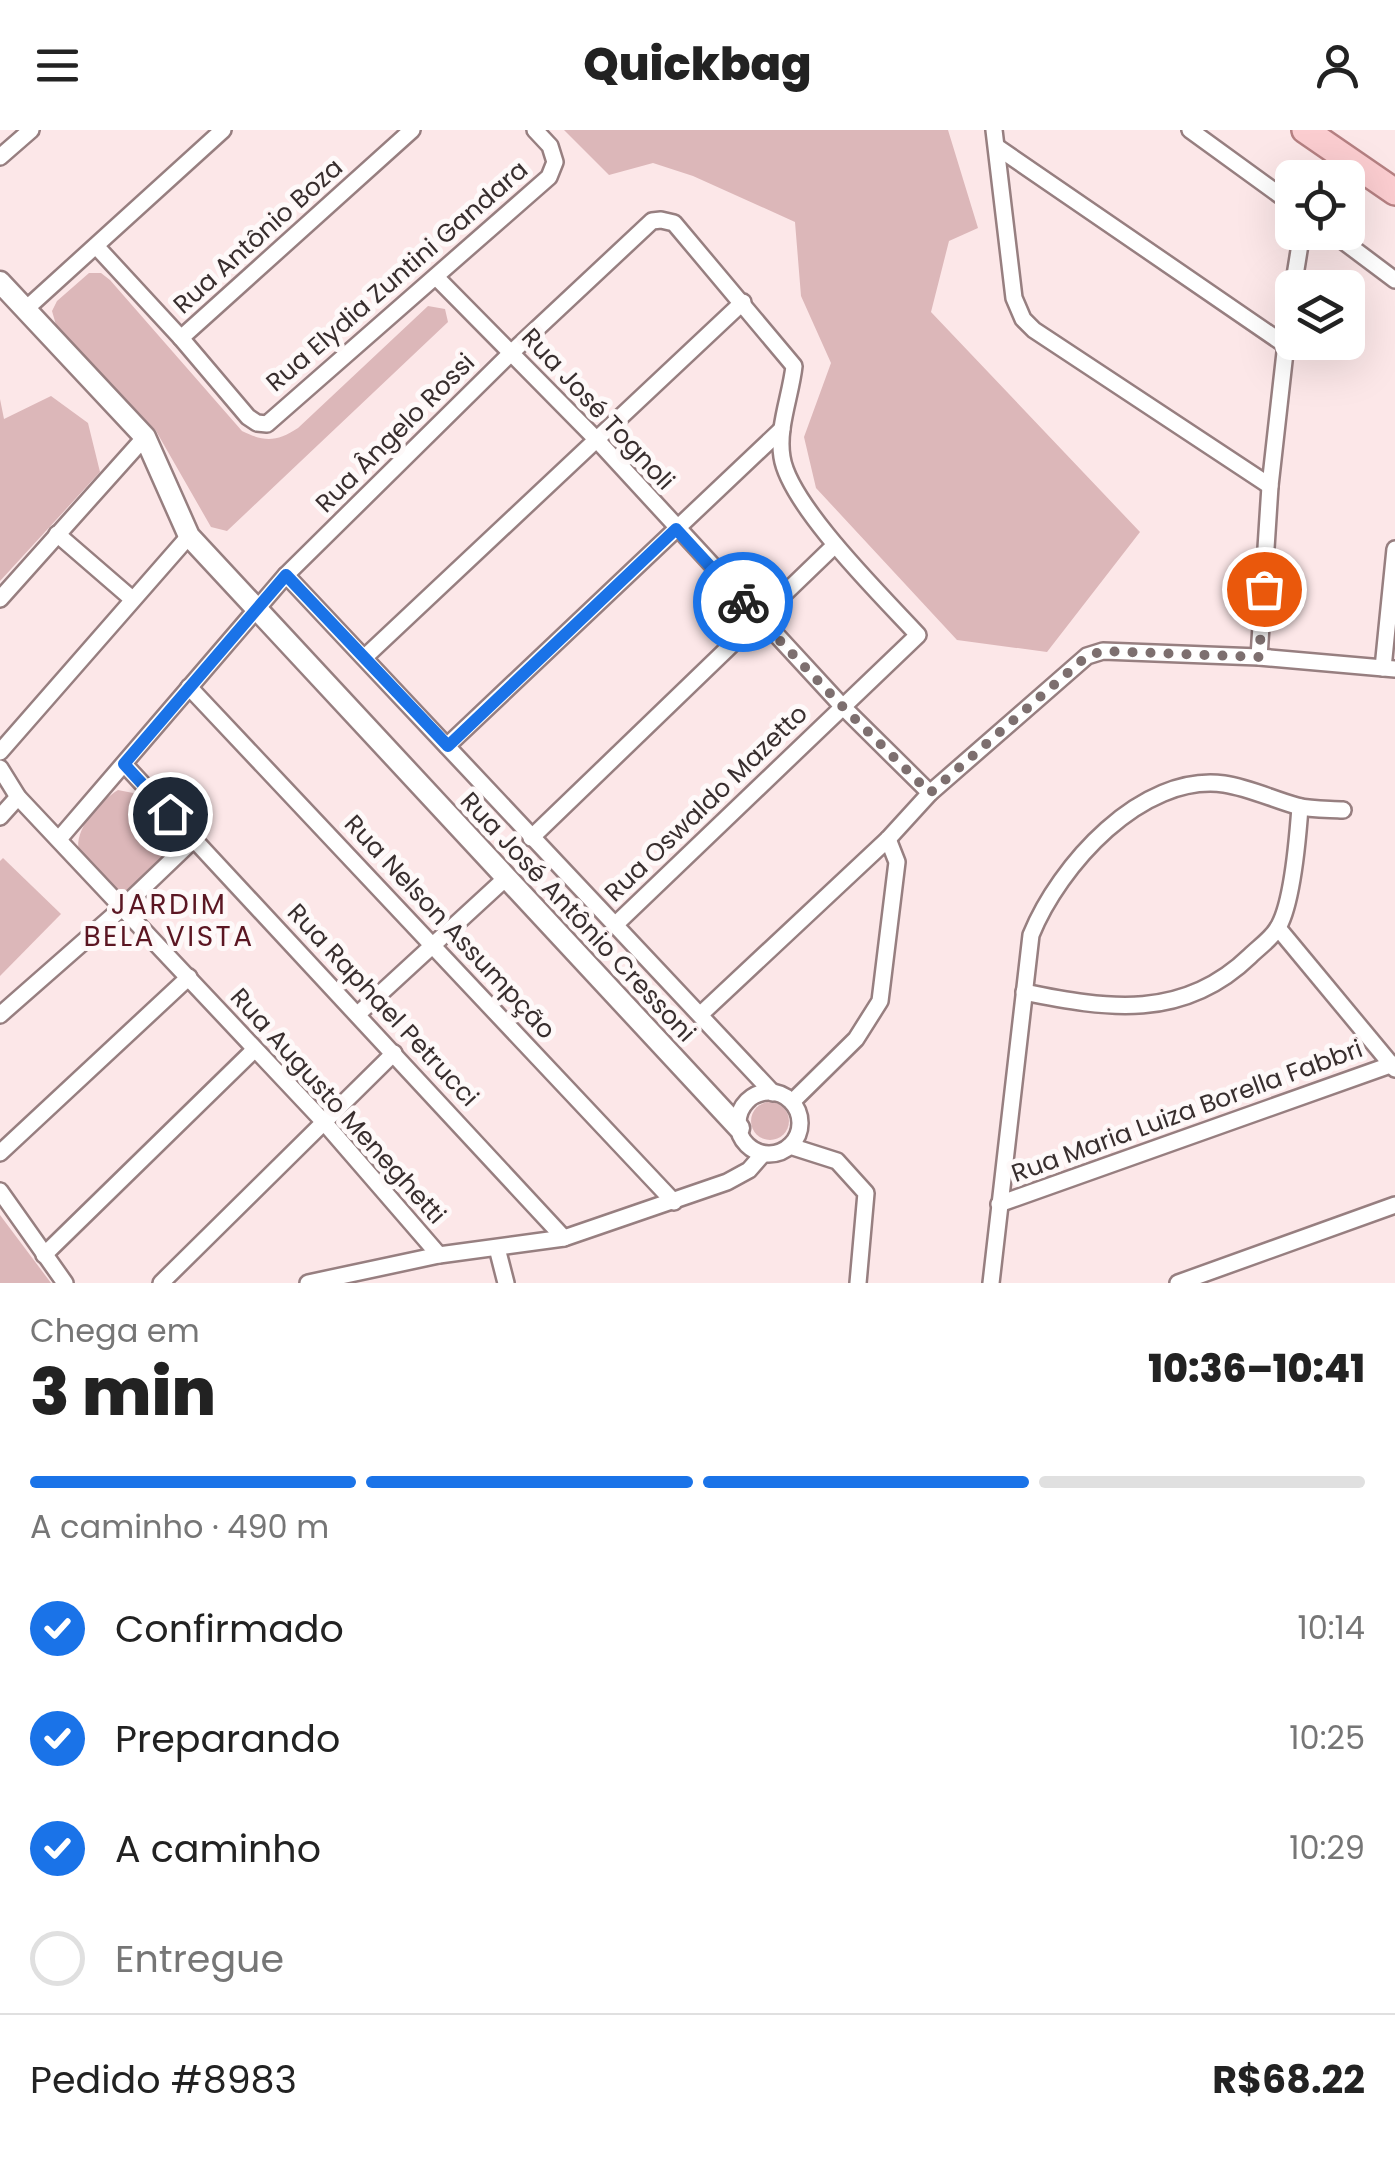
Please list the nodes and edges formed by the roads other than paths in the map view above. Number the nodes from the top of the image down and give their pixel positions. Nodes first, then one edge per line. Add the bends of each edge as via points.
1 (31, 130) edge
2 (223, 130) edge
3 (412, 130) edge
4 (535, 130) edge
5 (1190, 130) edge
6 (1304, 130) edge
7 (995, 138) edge
8 (0, 158) edge
9 (1275, 192) edge
10 (1395, 192) edge
11 (96, 246) junction
12 (1355, 250) edge
13 (436, 278) junction
14 (1395, 280) edge
15 (0, 282) edge
16 (743, 302) junction
17 (27, 308) junction
18 (181, 338) junction
19 (1275, 338) edge
20 (511, 353) junction
21 (1282, 360) edge
22 (782, 430) junction
23 (144, 438) junction
24 (596, 439) junction
25 (1270, 486) junction
26 (676, 529) junction
27 (56, 534) junction
28 (189, 536) junction
29 (835, 545) junction
30 (1395, 549) edge
31 (286, 575) junction
32 (132, 598) junction
33 (0, 599) edge
34 (258, 608) junction
35 (758, 617) junction
36 (365, 657) junction
37 (1259, 657) junction
38 (1389, 668) edge
39 (189, 687) junction
40 (842, 706) junction
41 (448, 746) junction
42 (0, 752) edge
43 (124, 764) junction
44 (0, 768) edge
45 (930, 793) junction
46 (18, 797) junction
47 (1300, 807) junction
48 (1343, 810) dead end
49 (0, 817) edge
50 (532, 838) junction
51 (888, 838) junction
52 (59, 840) junction
53 (193, 840) junction
54 (507, 877) junction
55 (123, 907) junction
56 (615, 925) junction
57 (1278, 928) junction
58 (435, 946) junction
59 (189, 977) junction
60 (1024, 992) junction
61 (358, 1014) junction
62 (700, 1014) junction
63 (0, 1015) edge
64 (254, 1050) junction
65 (394, 1053) junction
66 (1394, 1066) edge
67 (774, 1092) junction
68 (792, 1102) junction
69 (322, 1121) junction
70 (738, 1128) junction
71 (790, 1146) junction
72 (0, 1153) edge
73 (764, 1154) junction
74 (0, 1191) edge
75 (674, 1202) junction
76 (999, 1204) junction
77 (1395, 1205) edge
78 (564, 1238) junction
79 (498, 1248) junction
80 (44, 1255) junction
81 (439, 1255) junction
82 (65, 1283) edge
83 (161, 1283) edge
84 (308, 1283) edge
85 (506, 1283) edge
86 (858, 1283) edge
87 (990, 1283) edge
88 (1178, 1283) edge

1 - 8 street
2 - 11 street
3 - 18 street, Rua Antônio Boza
4 - 13 street, Rua Elydia Zuntini Gandara via 555,162 549,177
5 - 9 street
6 - 10 main road
7 - 19 street
7 - 25 street via 1014,298 1023,319
11 - 17 street
11 - 18 street
12 - 14 street
13 - 18 street, Rua Elydia Zuntini Gandara via 268,424 248,417
13 - 20 street, Rua José Tognoli
15 - 17 street, Rua José Antônio Cressoni
16 - 20 street, Rua Ângelo Rossi via 674,223 661,220
16 - 22 street via 794,366
16 - 24 street
17 - 23 street, Rua José Antônio Cressoni
20 - 24 street, Rua José Tognoli
20 - 31 street, Rua Ângelo Rossi
21 - 25 street
22 - 26 street
22 - 29 street via 789,479
23 - 27 street
23 - 28 street, Rua José Antônio Cressoni
24 - 26 street, Rua José Tognoli
24 - 36 street
25 - 37 street
26 - 35 street, Rua José Tognoli
26 - 41 street
27 - 32 street
27 - 33 street
28 - 32 street
28 - 34 street, Rua José Antônio Cressoni
29 - 35 street
29 - 40 street, Rua Oswaldo Mazetto via 918,634
30 - 38 street
31 - 34 street, Rua Ângelo Rossi
31 - 36 street, Rua José Antônio Cressoni
32 - 42 street
34 - 39 street, Rua Ângelo Rossi
34 - 54 street, Rua José Antônio Cressoni
35 - 40 street, Rua José Tognoli
35 - 50 street
36 - 41 street, Rua José Antônio Cressoni
37 - 38 street
37 - 45 street via 1103,651 1087,656
39 - 43 street, Rua Ângelo Rossi
39 - 58 street, Rua Nelson Assumpção
40 - 45 street, Rua José Tognoli
40 - 56 street, Rua Oswaldo Mazetto
41 - 50 street, Rua José Antônio Cressoni
43 - 52 street, Rua Ângelo Rossi
43 - 53 street, Rua Raphael Petrucci
44 - 46 street, Rua Augusto Meneghetti
45 - 51 street
46 - 49 street
46 - 52 street, Rua Augusto Meneghetti
47 - 48 street
47 - 57 street
47 - 60 street via 1220,784 1160,795 1110,824 1039,915
50 - 56 street, Rua José Antônio Cressoni
51 - 62 street
51 - 68 street via 897,862 880,1001 856,1038
52 - 55 street, Rua Augusto Meneghetti
53 - 55 street
53 - 61 street, Rua Raphael Petrucci
54 - 58 street
54 - 70 street, Rua José Antônio Cressoni
55 - 59 street, Rua Augusto Meneghetti
55 - 63 street
56 - 62 street, Rua José Antônio Cressoni
57 - 60 street via 1233,972 1192,996 1136,1008
57 - 66 street
58 - 61 street
58 - 75 street, Rua Nelson Assumpção
59 - 64 street, Rua Augusto Meneghetti
59 - 72 street
60 - 76 street
61 - 65 street, Rua Raphael Petrucci
62 - 67 street, Rua José Antônio Cressoni
64 - 69 street, Rua Augusto Meneghetti
64 - 80 street
65 - 69 street
65 - 78 street, Rua Raphael Petrucci
66 - 76 street, Rua Maria Luiza Borella Fabbri
67 - 68 street
67 - 70 street via 747,1101
68 - 71 street via 800,1120
69 - 81 street, Rua Augusto Meneghetti
69 - 83 street
70 - 73 street
71 - 73 street
71 - 86 street via 836,1161 866,1193
73 - 75 street via 740,1177
74 - 80 street
75 - 78 street
76 - 87 street
77 - 88 street
78 - 79 street
79 - 81 street
79 - 85 street
80 - 82 street
81 - 84 street

